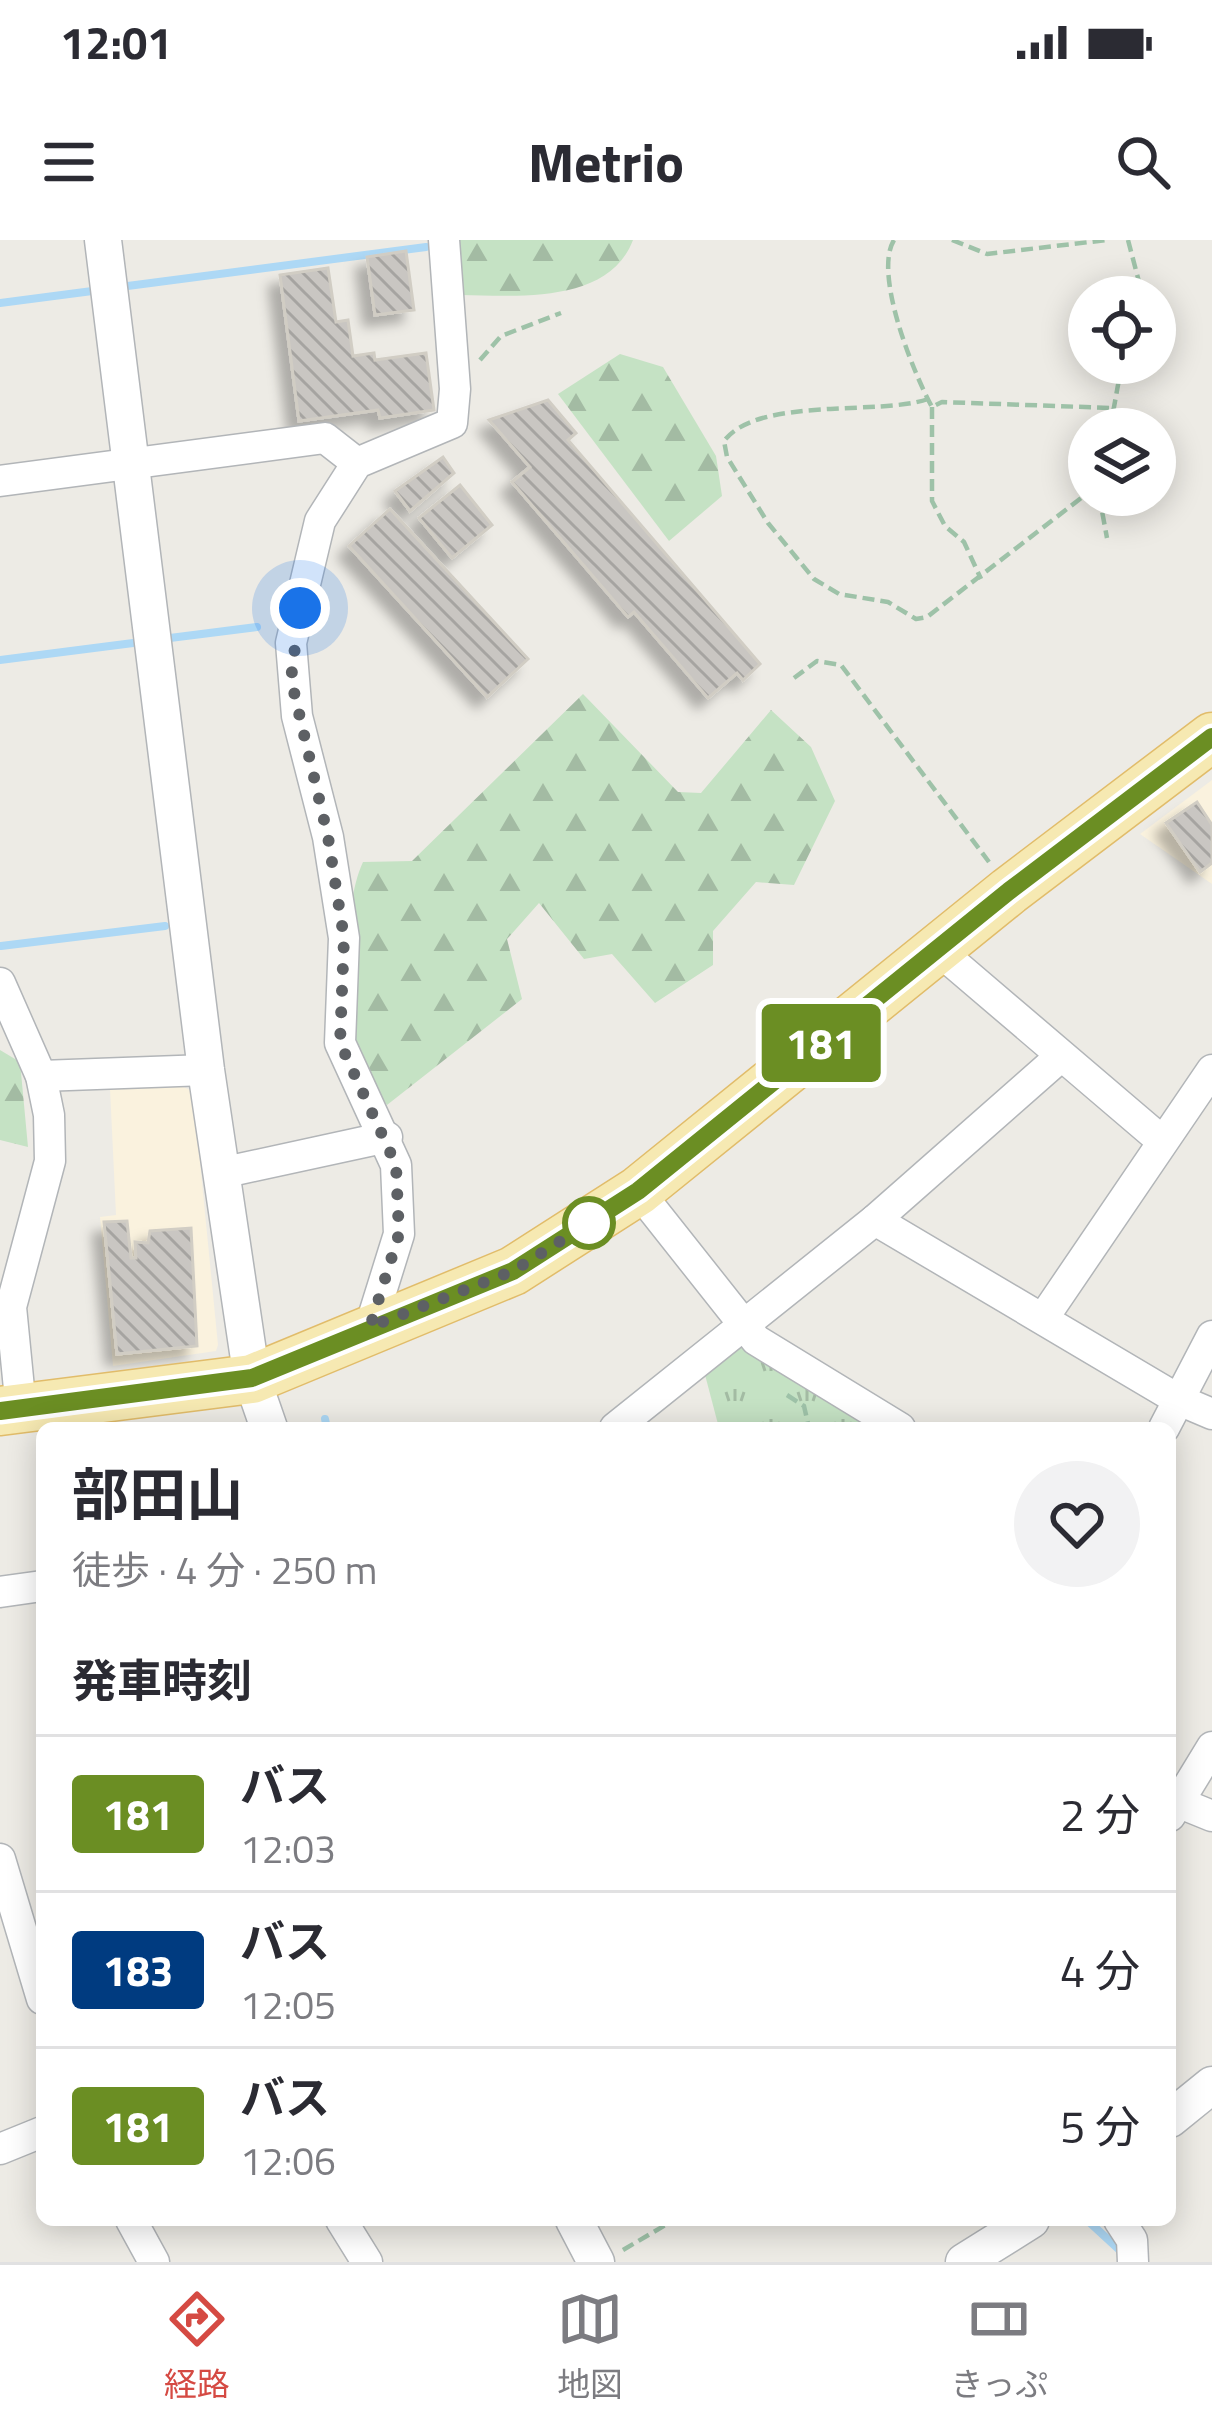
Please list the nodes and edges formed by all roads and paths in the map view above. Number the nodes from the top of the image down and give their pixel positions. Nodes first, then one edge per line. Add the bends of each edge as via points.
1 (103, 240) edge
2 (444, 240) edge
3 (894, 240) edge
4 (952, 240) edge
5 (1107, 240) edge
6 (1128, 240) edge
7 (1137, 276) edge
8 (561, 313) dead end
9 (1117, 384) edge
10 (455, 397) junction
11 (930, 403) junction
12 (1112, 407) joint
13 (128, 463) junction
14 (357, 464) junction
15 (0, 481) edge
16 (1068, 510) edge
17 (1103, 516) edge
18 (1107, 538) dead end
19 (981, 580) junction
20 (794, 677) dead end
21 (1212, 737) edge
22 (1009, 891) junction
23 (938, 949) junction
24 (0, 983) edge
25 (1060, 1057) junction
26 (206, 1070) junction
27 (1212, 1070) edge
28 (41, 1076) junction
29 (387, 1137) junction
30 (1162, 1141) junction
31 (221, 1173) junction
32 (638, 1191) junction
33 (875, 1220) junction
34 (1044, 1317) junction
35 (740, 1325) junction
36 (370, 1327) junction
37 (1212, 1336) edge
38 (252, 1378) junction
39 (1179, 1400) junction
40 (10, 1410) edge
41 (1212, 1414) edge
42 (266, 1422) edge
43 (626, 1422) edge
44 (891, 1422) edge
45 (1166, 1422) edge
46 (36, 1587) edge
47 (0, 1592) edge
48 (1212, 1747) edge
49 (1176, 1808) edge
50 (1176, 1810) edge
51 (1212, 1816) edge
52 (0, 1859) edge
53 (36, 1980) edge
54 (1212, 2085) edge
55 (1176, 2114) edge
56 (36, 2134) edge
57 (0, 2149) edge
58 (133, 2226) edge
59 (345, 2226) edge
60 (580, 2226) edge
61 (663, 2226) edge
62 (1021, 2226) edge
63 (1123, 2226) edge
64 (608, 2257) edge
65 (154, 2262) edge
66 (367, 2262) edge
67 (964, 2262) edge
68 (1133, 2262) edge

1 - 13 street
2 - 10 street
3 - 11 path via 888,256 898,322
4 - 5 path via 987,254
6 - 7 path
8 - 10 path via 501,336
9 - 12 path
10 - 14 street via 452,423
11 - 12 path
11 - 19 path via 932,501
11 - 19 path via 813,408 736,429 724,447 768,523 827,588 888,602 916,620
13 - 14 street via 325,438
13 - 15 street
13 - 26 street
14 - 29 street via 320,521 291,643 291,679 344,938 340,1043
16 - 19 path
17 - 18 path
20 - 22 path via 817,661 841,665
21 - 22 main road
22 - 23 main road
23 - 25 street
23 - 32 main road
24 - 28 street
25 - 30 street
25 - 33 street
26 - 28 street
26 - 31 street
27 - 30 street
28 - 40 street via 50,1161 10,1307
29 - 31 street
29 - 36 street via 399,1234
30 - 34 street
31 - 38 street
32 - 35 street
32 - 36 main road via 513,1271
33 - 34 street
33 - 35 street
34 - 39 street
35 - 43 street
35 - 44 street
36 - 38 main road
37 - 39 street
38 - 40 main road
38 - 42 street
39 - 41 street
39 - 45 street
46 - 47 street
48 - 49 street
50 - 51 street
52 - 53 street
54 - 55 street
56 - 57 street
58 - 65 street
59 - 66 street
60 - 64 street
61 - 64 path
62 - 67 street
63 - 68 street

